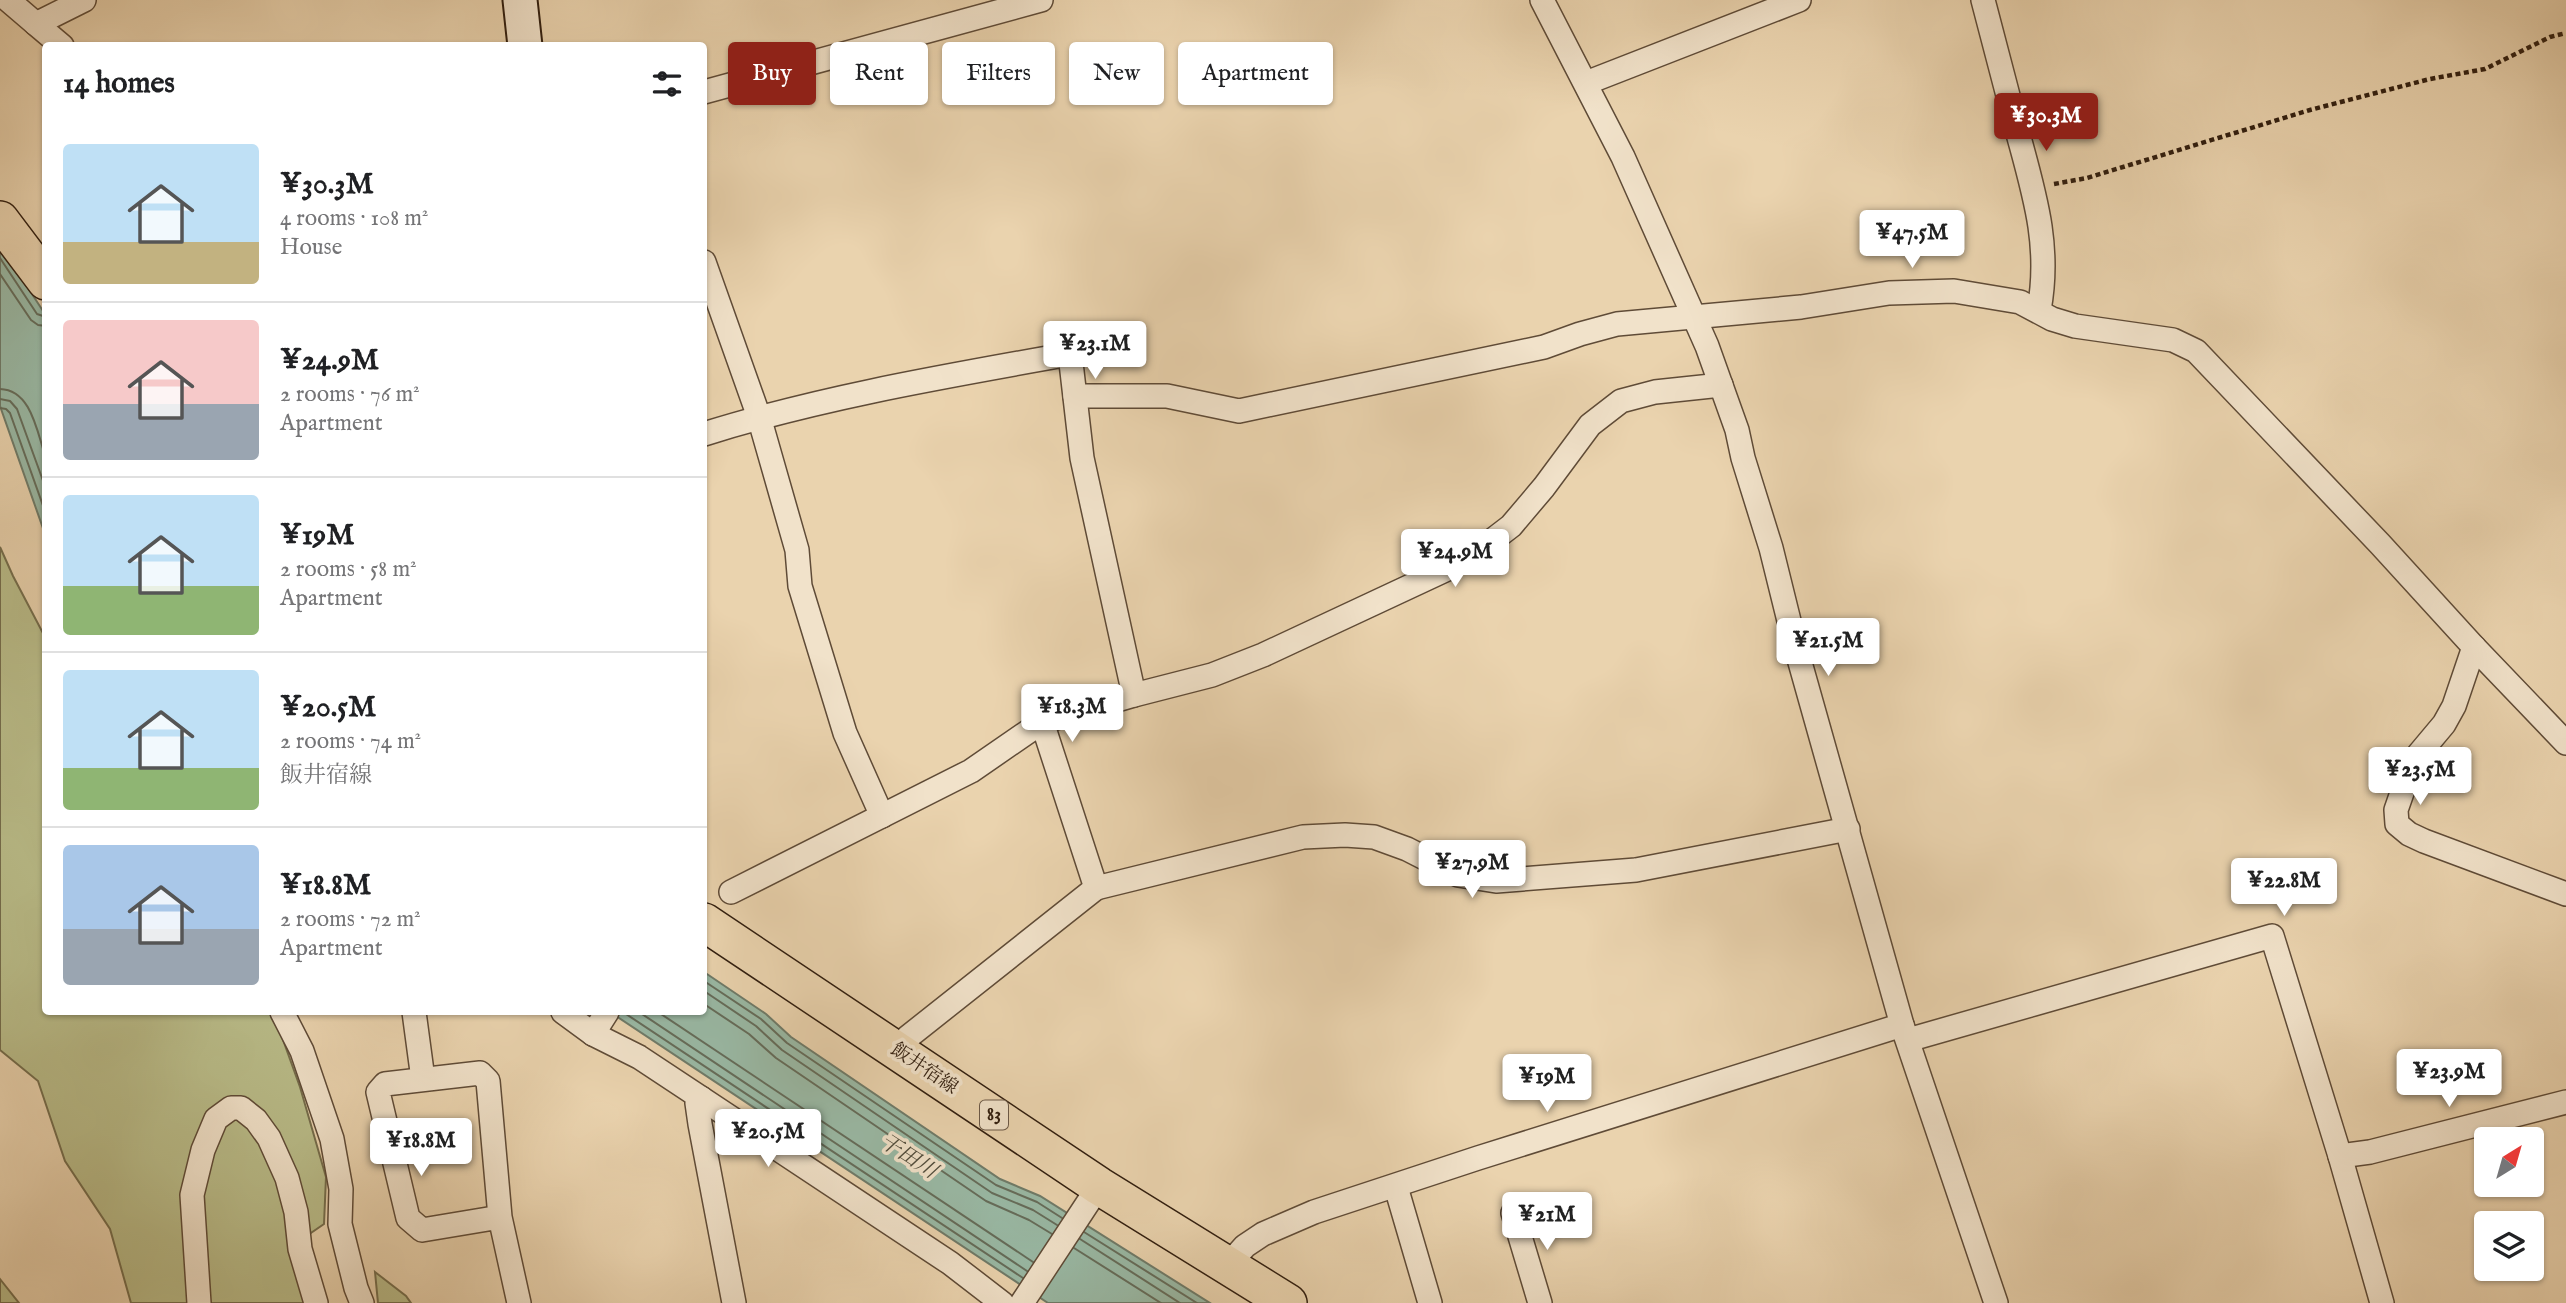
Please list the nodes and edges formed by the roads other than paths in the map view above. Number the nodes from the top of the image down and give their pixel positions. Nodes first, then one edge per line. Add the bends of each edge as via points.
1 (8, 0) edge
2 (83, 0) edge
3 (520, 0) edge
4 (1041, 0) edge
5 (1542, 0) edge
6 (1799, 0) edge
7 (1983, 0) edge
8 (36, 24) junction
9 (57, 42) edge
10 (525, 42) edge
11 (1586, 83) junction
12 (707, 91) edge
13 (0, 220) edge
14 (707, 270) edge
15 (42, 276) edge
16 (2039, 310) junction
17 (1695, 318) junction
18 (1721, 385) junction
19 (1075, 396) junction
20 (759, 416) junction
21 (707, 433) edge
22 (2474, 647) junction
23 (1133, 695) junction
24 (1042, 722) junction
25 (2566, 743) edge
26 (882, 816) junction
27 (1848, 830) junction
28 (1096, 888) junction
29 (731, 892) dead end
30 (2566, 894) edge
31 (707, 924) edge
32 (284, 1015) edge
33 (414, 1015) edge
34 (574, 1015) edge
35 (600, 1022) edge
36 (1905, 1032) junction
37 (897, 1050) junction
38 (423, 1079) junction
39 (701, 1098) junction
40 (2566, 1102) edge
41 (2340, 1156) junction
42 (1396, 1187) junction
43 (1093, 1195) junction
44 (1513, 1213) dead end
45 (500, 1217) junction
46 (1228, 1265) junction
47 (199, 1303) edge
48 (316, 1303) edge
49 (362, 1303) edge
50 (519, 1303) edge
51 (734, 1303) edge
52 (1002, 1303) edge
53 (1022, 1303) edge
54 (1288, 1303) edge
55 (1430, 1303) edge
56 (1540, 1303) edge
57 (1996, 1303) edge
58 (2382, 1303) edge

1 - 8 street
2 - 8 street
3 - 10 street
4 - 12 street
5 - 11 street
6 - 11 street
7 - 16 street via 2044,242
8 - 9 street
11 - 17 street
13 - 15 main road
14 - 20 street
16 - 17 street via 2020,302 1954,291 1889,293
16 - 22 street via 2075,326 2173,340 2196,351
17 - 18 street
17 - 19 street via 1617,324 1544,347 1239,411 1167,396
18 - 23 street via 1655,392 1621,401 1590,425 1511,526 1445,570 1263,655 1212,675
18 - 27 street
19 - 20 street via 1070,354
19 - 23 street via 1094,520
20 - 21 street
20 - 26 street via 797,550 800,586 815,639 845,733
22 - 25 street
22 - 30 street via 2449,715 2413,761 2396,810 2397,824 2424,841
23 - 24 street
24 - 26 street via 971,771
24 - 28 street
26 - 29 street
27 - 28 street via 1636,870 1496,881 1458,875 1374,838 1303,837
27 - 36 street
28 - 37 street
31 - 37 main road, 飯井宿線 / 83
32 - 49 street via 302,1051 332,1139 341,1189 340,1224
33 - 38 street
34 - 35 street
35 - 39 street via 639,1057
36 - 41 street via 2272,936
36 - 42 street via 1478,1158
36 - 57 street
37 - 43 main road, 飯井宿線 / 83
38 - 45 street via 480,1073 488,1081
38 - 45 street via 385,1084 378,1092 408,1218 422,1230
39 - 51 street via 697,1103 700,1124
39 - 52 street via 950,1263
40 - 41 street
41 - 58 street
42 - 46 street via 1314,1212 1263,1234
42 - 55 street
43 - 46 main road, 飯井宿線 / 83
43 - 53 street
44 - 56 street
45 - 50 street
46 - 54 main road, 飯井宿線 / 83
47 - 48 street via 192,1195 216,1119 231,1108 241,1108 268,1138 287,1178

